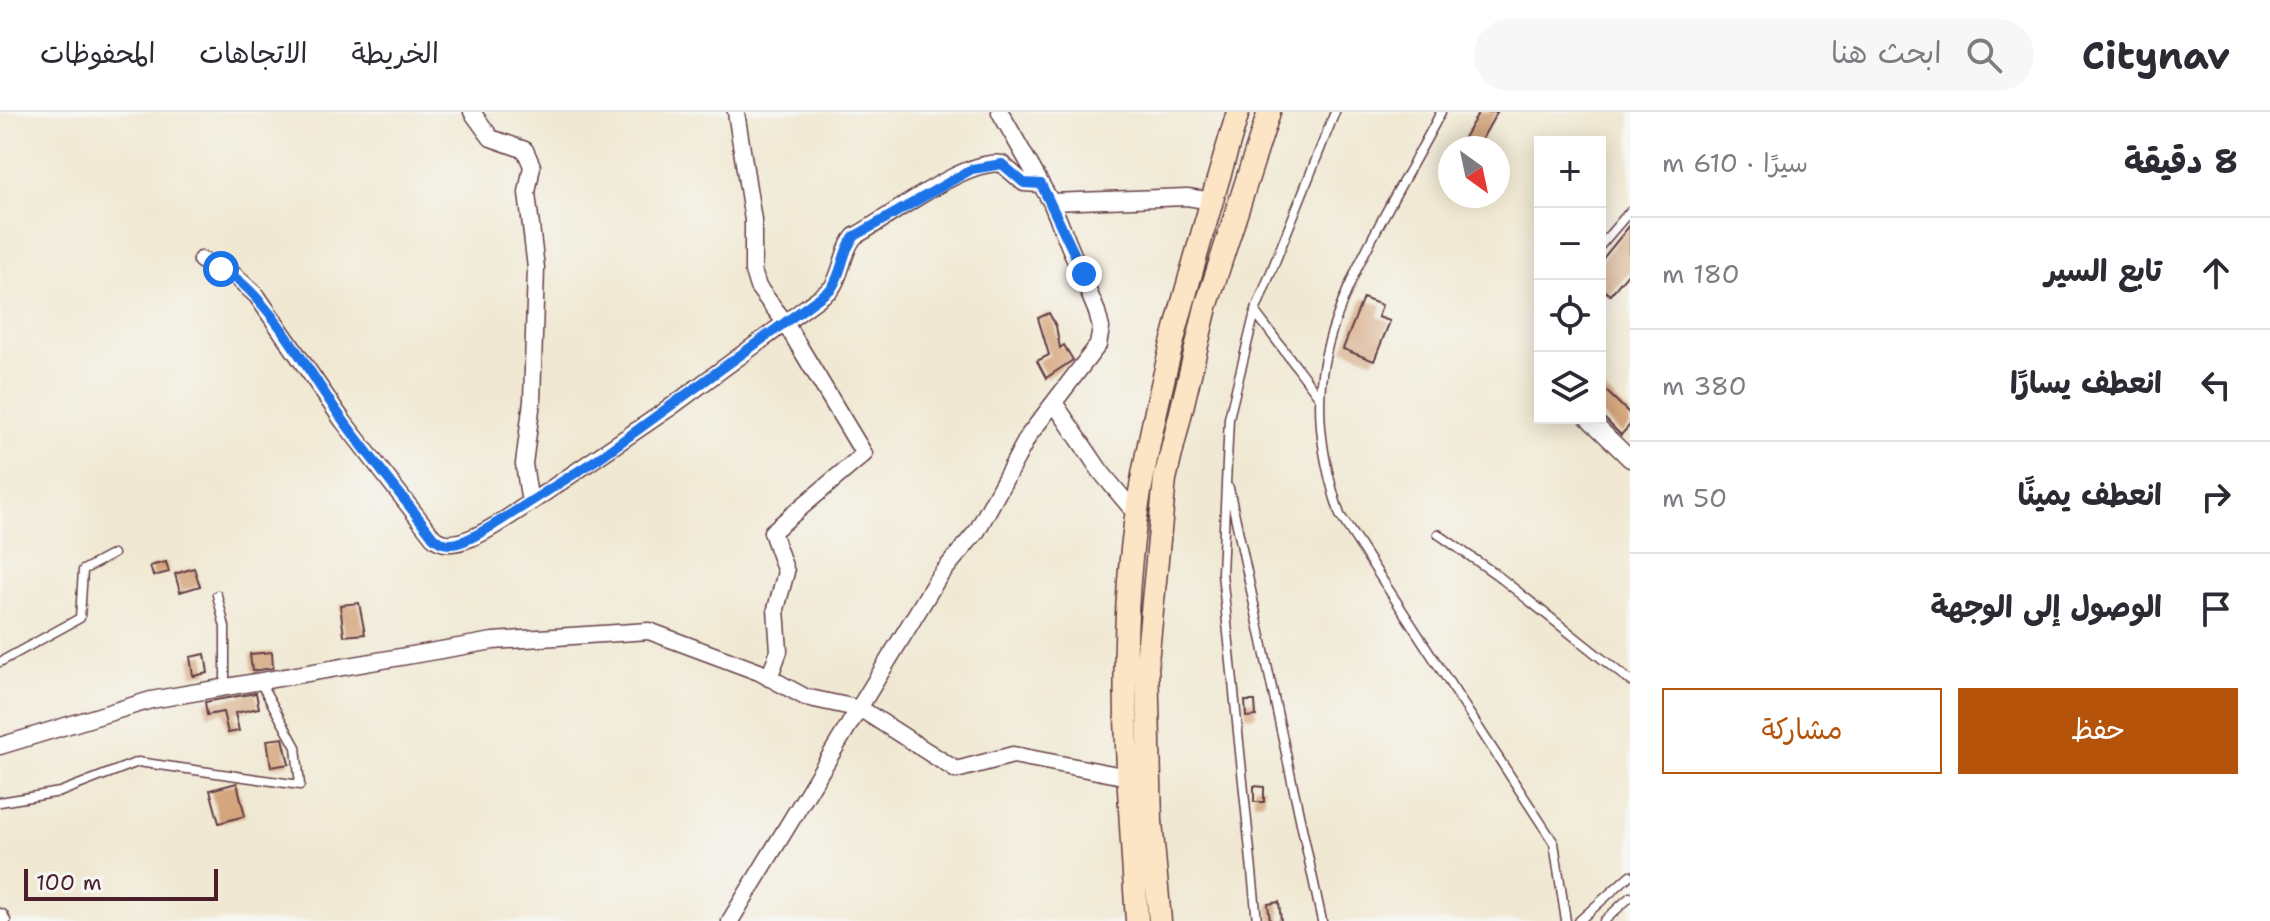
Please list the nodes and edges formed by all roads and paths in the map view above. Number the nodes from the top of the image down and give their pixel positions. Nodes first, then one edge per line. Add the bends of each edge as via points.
1 (472, 112) edge
2 (736, 112) edge
3 (1000, 112) edge
4 (1238, 112) edge
5 (1269, 112) edge
6 (1335, 112) edge
7 (1441, 112) edge
8 (1041, 184) junction
9 (1212, 201) junction
10 (1051, 202) junction
11 (1630, 211) edge
12 (1606, 239) edge
13 (201, 260) dead end
14 (1255, 312) junction
15 (784, 321) junction
16 (1321, 399) junction
17 (1055, 404) junction
18 (1594, 424) edge
19 (1630, 459) edge
20 (1226, 476) junction
21 (530, 503) junction
22 (1137, 515) junction
23 (1438, 534) dead end
24 (113, 554) dead end
25 (217, 595) dead end
26 (0, 662) edge
27 (769, 678) junction
28 (1630, 681) edge
29 (260, 682) junction
30 (225, 688) junction
31 (861, 709) junction
32 (0, 746) edge
33 (1128, 777) junction
34 (0, 802) edge
35 (1630, 875) edge
36 (1630, 897) edge
37 (730, 921) edge
38 (1137, 921) edge
39 (1160, 921) edge
40 (1257, 921) edge
41 (1322, 921) edge
42 (1566, 921) edge
43 (1579, 921) edge
44 (1604, 921) edge

1 - 21 street via 491,138 525,150 532,166 527,193 536,268 532,401 524,464
2 - 15 street via 753,220 753,271 763,297
3 - 8 street
4 - 9 main road
5 - 39 main road via 1206,307 1165,479 1147,662 1151,822
6 - 14 lane
7 - 16 lane via 1343,300
8 - 10 street
8 - 15 street via 1024,183 996,163 960,174 855,236 831,289
9 - 10 street via 1187,197
9 - 22 main road via 1176,324
10 - 17 street via 1084,274 1101,328 1098,345
11 - 12 lane
13 - 21 street via 234,275 257,296 335,410 438,542 462,543
14 - 16 lane
14 - 20 lane via 1229,418
15 - 21 street
15 - 27 street via 864,454 772,532 786,572 776,609 779,651
16 - 42 lane via 1326,470 1340,515 1554,843
17 - 22 street
17 - 31 street via 1029,435 977,531 938,578
18 - 19 street
20 - 40 lane via 1222,573
20 - 41 lane
22 - 33 main road via 1123,699
23 - 28 lane
24 - 26 lane via 83,570 80,618
25 - 30 lane via 225,627
27 - 29 street via 649,631 493,641
27 - 31 street via 805,697
29 - 30 street
29 - 34 lane via 296,747 300,785 138,762 60,792
30 - 32 street via 151,700
31 - 33 street via 956,770 1013,755
31 - 37 street
33 - 38 main road
35 - 43 lane
36 - 44 lane

